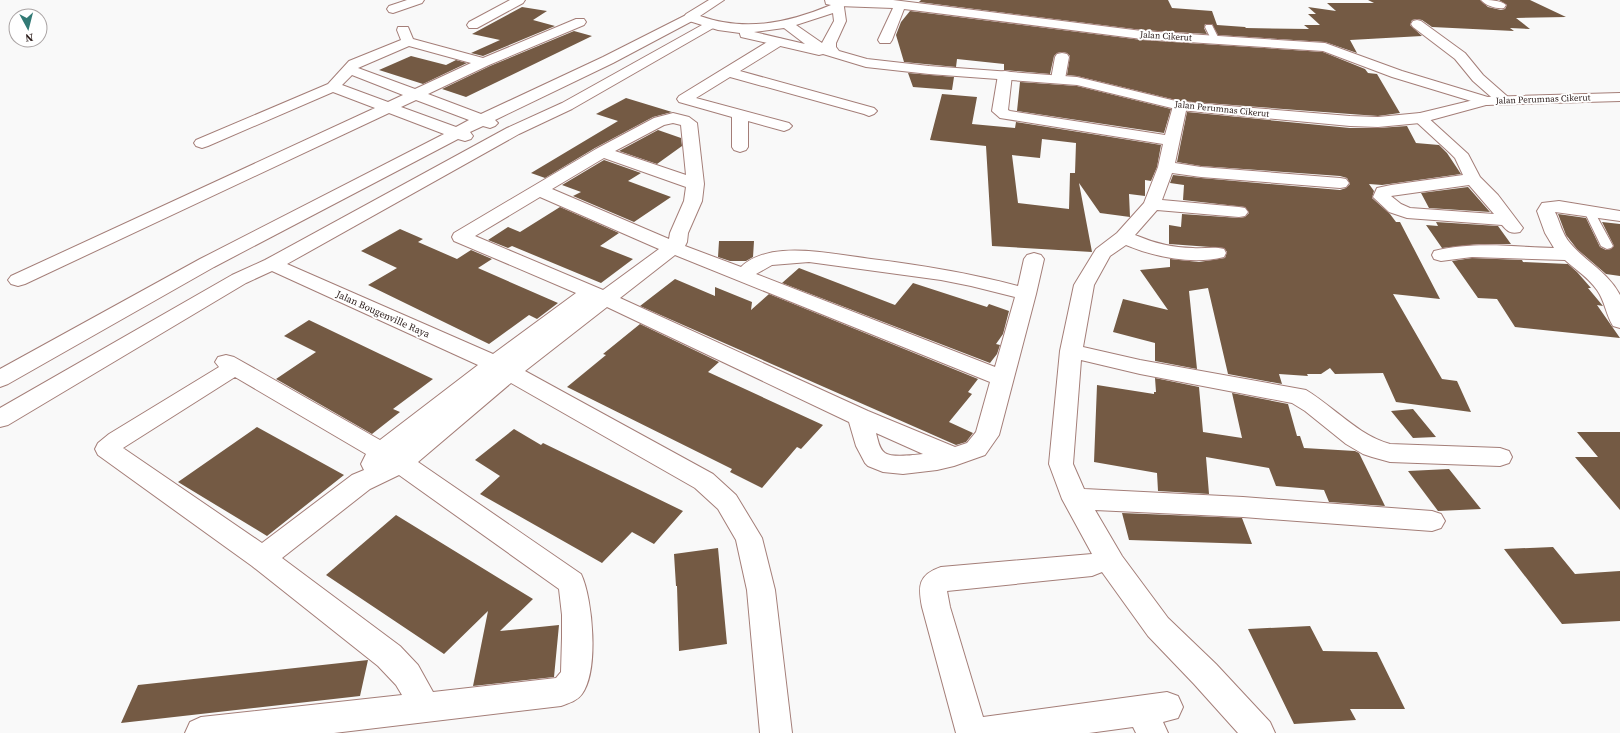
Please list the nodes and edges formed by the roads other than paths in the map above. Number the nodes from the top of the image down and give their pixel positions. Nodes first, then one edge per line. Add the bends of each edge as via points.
1 (415, 0) edge
2 (520, 0) edge
3 (718, 0) edge
4 (821, 0) edge
5 (1487, 0) edge
6 (898, 3) edge
7 (838, 4) junction
8 (1500, 5) dead end
9 (393, 9) dead end
10 (690, 17) junction
11 (580, 22) dead end
12 (711, 24) junction
13 (787, 24) junction
14 (1417, 24) dead end
15 (473, 25) dead end
16 (1209, 27) dead end
17 (728, 28) junction
18 (1215, 39) junction
19 (885, 40) dead end
20 (783, 44) junction
21 (834, 54) junction
22 (1062, 57) dead end
23 (608, 60) junction
24 (484, 62) junction
25 (634, 67) junction
26 (349, 69) junction
27 (735, 73) junction
28 (1005, 75) junction
29 (1058, 79) junction
30 (333, 87) junction
31 (414, 94) junction
32 (1618, 98) edge
33 (1503, 100) junction
34 (1486, 101) junction
35 (1180, 106) junction
36 (389, 107) junction
37 (869, 110) dead end
38 (740, 114) junction
39 (1420, 118) junction
40 (482, 120) junction
41 (784, 126) dead end
42 (513, 131) junction
43 (456, 133) junction
44 (1172, 141) junction
45 (202, 143) dead end
46 (489, 144) junction
47 (740, 147) dead end
48 (602, 152) junction
49 (1166, 167) junction
50 (1473, 179) junction
51 (1340, 183) dead end
52 (695, 184) junction
53 (540, 190) junction
54 (1152, 204) junction
55 (1589, 211) junction
56 (1239, 212) dead end
57 (1620, 216) edge
58 (270, 231) junction
59 (1124, 238) junction
60 (670, 240) junction
61 (304, 246) junction
62 (1607, 246) dead end
63 (1217, 253) dead end
64 (1569, 254) junction
65 (1442, 255) dead end
66 (1034, 259) dead end
67 (207, 263) junction
68 (272, 264) junction
69 (744, 275) junction
70 (239, 279) junction
71 (18, 280) dead end
72 (1026, 294) junction
73 (598, 295) junction
74 (1620, 321) edge
75 (1071, 351) junction
76 (502, 368) junction
77 (1002, 378) junction
78 (0, 379) edge
79 (860, 417) junction
80 (0, 419) edge
81 (1500, 457) dead end
82 (391, 458) junction
83 (954, 458) junction
84 (1075, 499) junction
85 (1432, 521) dead end
86 (262, 558) junction
87 (1092, 565) dead end
88 (425, 707) junction
89 (1154, 717) edge
90 (201, 733) edge
91 (776, 733) edge
92 (972, 733) edge
93 (982, 733) edge
94 (1259, 733) edge

1 - 9 street
2 - 15 street
3 - 10 street
4 - 7 street, Jalan Cikerut
5 - 8 street
6 - 7 street, Jalan Cikerut
6 - 18 street, Jalan Cikerut via 1049,18 1142,35
6 - 19 street
7 - 13 street
7 - 21 street via 840,21 829,43
10 - 12 street
10 - 23 street
11 - 24 street
12 - 17 street
12 - 25 street
13 - 17 street
13 - 21 street, Jalan Perumnas Cikerut via 813,44
14 - 33 street via 1460,56 1478,78
16 - 18 lane
17 - 20 street
18 - 34 street, Jalan Cikerut via 1324,47 1397,74
20 - 21 street
20 - 27 street
21 - 28 street, Jalan Perumnas Cikerut via 884,66
22 - 29 street
23 - 25 street
23 - 40 street
24 - 26 street via 405,36
24 - 31 street
25 - 42 street via 567,106
26 - 30 street
26 - 31 street
27 - 37 street
27 - 38 street via 684,99
28 - 29 street, Jalan Perumnas Cikerut
28 - 44 street via 1000,111 1005,115
29 - 35 street, Jalan Perumnas Cikerut via 1098,84
30 - 36 street
30 - 45 street
31 - 36 street
31 - 40 street
32 - 33 street, Jalan Perumnas Cikerut
33 - 34 street, Jalan Perumnas Cikerut
34 - 39 street, Jalan Perumnas Cikerut
35 - 39 street, Jalan Perumnas Cikerut via 1350,121 1378,122
35 - 44 street
36 - 43 street
36 - 71 street
38 - 41 street
38 - 47 street
39 - 50 street via 1456,150
40 - 42 street
40 - 43 street
42 - 46 street
43 - 46 street
43 - 58 street
44 - 49 street
46 - 61 street
48 - 52 street
48 - 52 street via 659,121 673,118 684,120 690,127
48 - 53 street
49 - 51 street
49 - 54 street
50 - 50 street via 1391,190 1383,192 1382,197 1395,208 1407,213 1512,225
52 - 60 street via 693,202
53 - 60 street
53 - 73 street via 456,235
54 - 56 street
54 - 59 street
55 - 57 street
55 - 62 lane
55 - 64 street via 1559,206 1548,207 1546,211 1557,239
58 - 61 street
58 - 67 street
59 - 63 street via 1166,252 1198,255
59 - 75 street via 1103,253 1084,285
60 - 69 street
60 - 73 street
61 - 68 street
64 - 65 street via 1472,251
64 - 74 street via 1605,286
66 - 72 street
67 - 70 street
67 - 78 street
68 - 70 street
68 - 76 street, Jalan Bougenville Raya
69 - 72 street via 766,260 809,256 940,274
69 - 77 street
70 - 80 street
72 - 77 street
73 - 76 street
73 - 79 street
75 - 81 street via 1298,396 1354,438 1372,448 1390,453
75 - 84 street via 1062,464
76 - 82 street
76 - 91 street, Jalan Bougenville Raya via 704,481 727,502 749,538 760,590
77 - 83 street via 986,435 976,449
79 - 83 street
79 - 83 street via 868,445 876,460 926,463
82 - 86 street
82 - 86 street via 230,365 107,448
82 - 88 street via 571,582 575,594 576,672 568,688 561,692
84 - 85 street via 1243,507
84 - 94 street via 1112,564 1158,627
86 - 88 street via 389,656 407,675
87 - 92 street via 941,579 934,585 936,607
88 - 90 street
89 - 93 street

